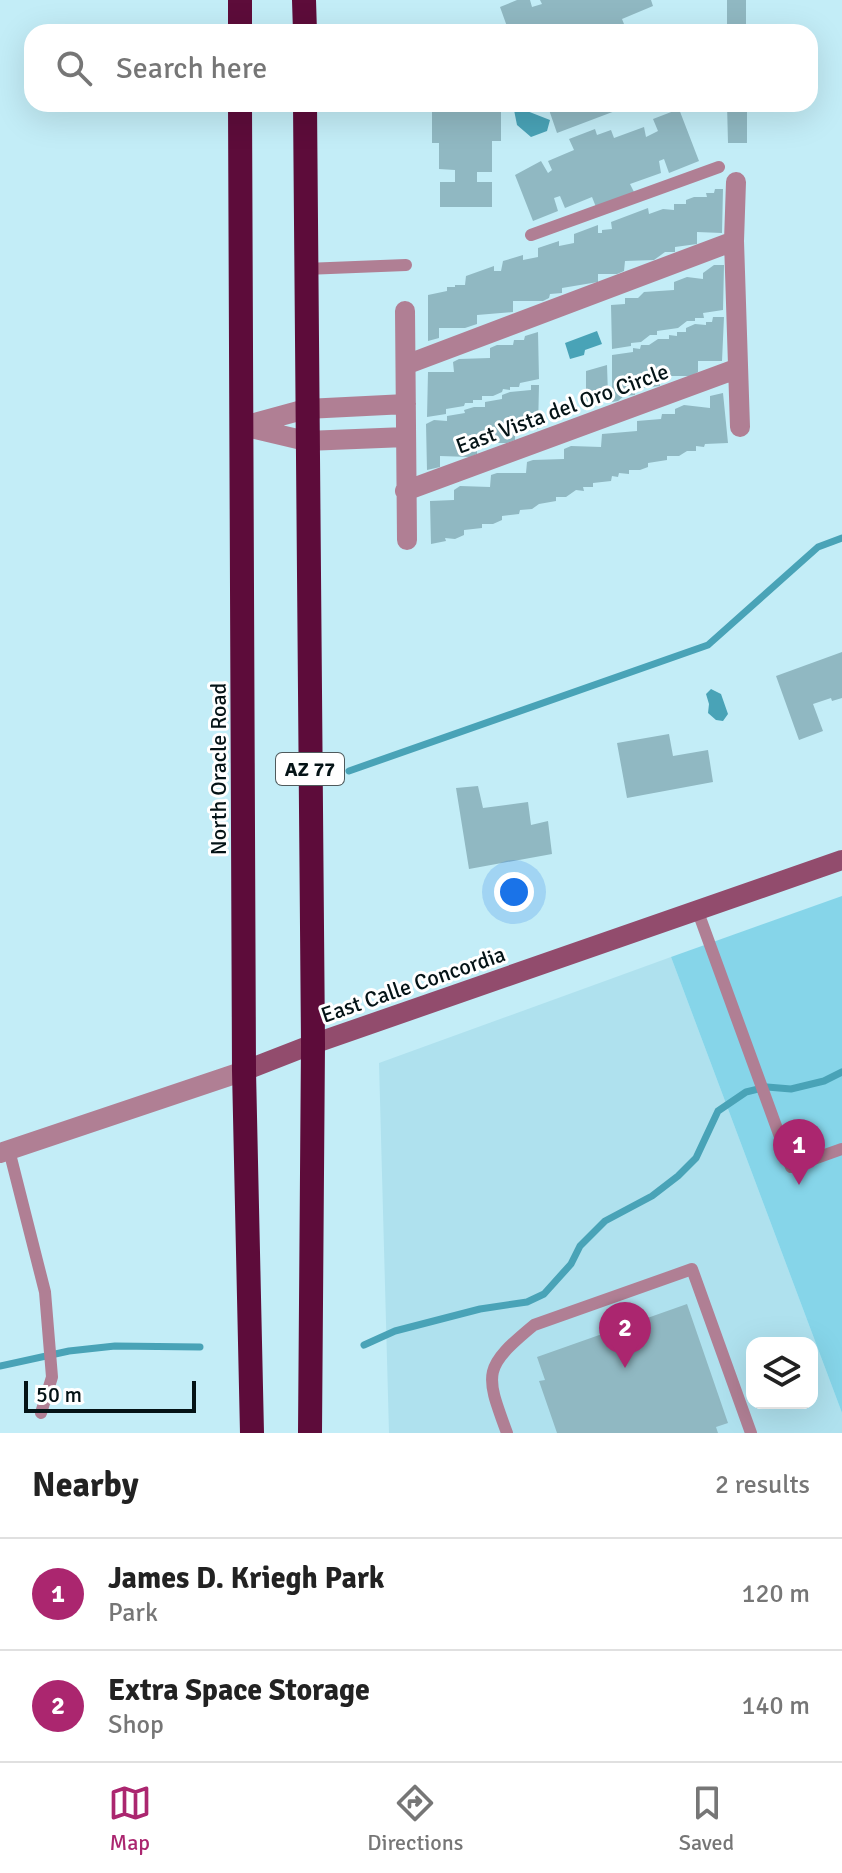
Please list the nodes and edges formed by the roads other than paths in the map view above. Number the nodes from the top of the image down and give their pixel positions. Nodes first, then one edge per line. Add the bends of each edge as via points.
1 (240, 0) edge
2 (304, 0) edge
3 (240, 24) edge
4 (305, 24) edge
5 (240, 112) edge
6 (305, 112) edge
7 (719, 167) dead end
8 (736, 182) dead end
9 (531, 235) dead end
10 (734, 241) junction
11 (406, 265) dead end
12 (305, 269) junction
13 (405, 311) dead end
14 (408, 364) junction
15 (736, 369) junction
16 (406, 404) junction
17 (306, 409) junction
18 (243, 426) junction
19 (740, 427) dead end
20 (406, 437) junction
21 (306, 441) junction
22 (405, 491) junction
23 (407, 540) dead end
24 (842, 860) edge
25 (698, 912) junction
26 (313, 1044) junction
27 (244, 1071) junction
28 (842, 1149) edge
29 (4, 1151) edge
30 (41, 1413) dead end
31 (252, 1433) edge
32 (310, 1433) edge
33 (507, 1433) edge
34 (751, 1433) edge

1 - 3 highway
2 - 4 highway
5 - 18 highway, North Oracle Road / AZ 77
6 - 12 highway, AZ 77
7 - 9 lane
8 - 10 street
10 - 14 street
10 - 15 street
11 - 12 lane
12 - 17 highway, AZ 77
13 - 14 street
14 - 16 street
15 - 19 street
15 - 22 street, East Vista del Oro Circle
16 - 17 street
16 - 20 street
17 - 18 street
17 - 21 highway, AZ 77
18 - 21 street
18 - 27 highway, North Oracle Road / AZ 77
20 - 21 street
20 - 22 street
21 - 26 highway, AZ 77
22 - 23 street
24 - 25 street, East Calle Concordia
25 - 26 street, East Calle Concordia
25 - 28 lane via 791,1167
26 - 27 street, East Calle Concordia
26 - 32 highway, AZ 77
27 - 29 street, East Calle Concordia
27 - 31 highway, North Oracle Road / AZ 77
29 - 30 lane via 45,1292 52,1377
33 - 34 lane via 490,1384 496,1362 515,1341 534,1325 692,1269

